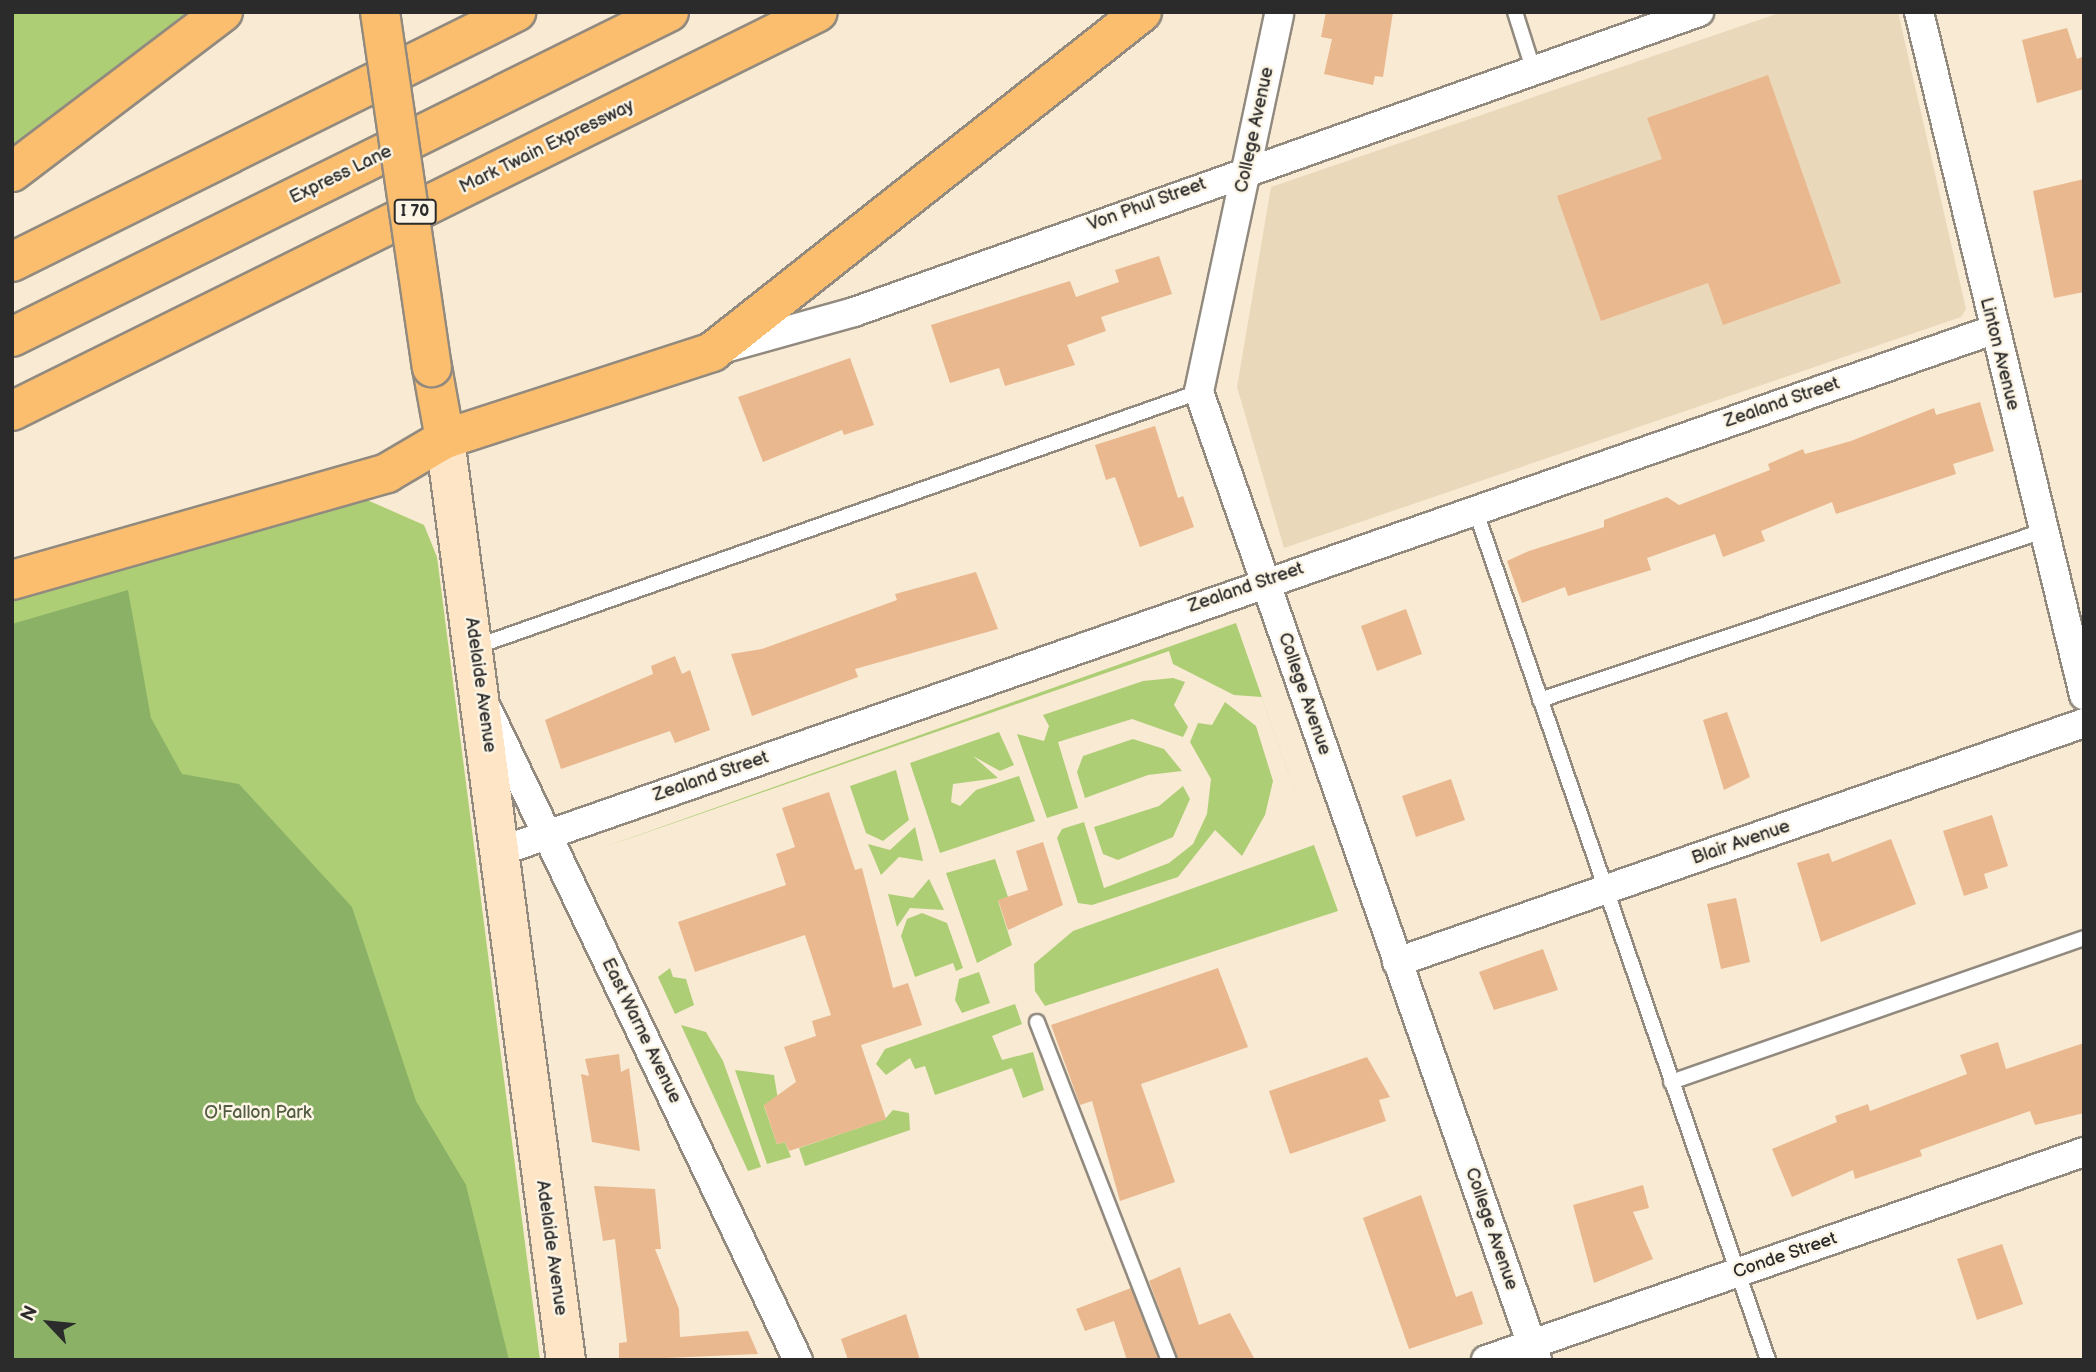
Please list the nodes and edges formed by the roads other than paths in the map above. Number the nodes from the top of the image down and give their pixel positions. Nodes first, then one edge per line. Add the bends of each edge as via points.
1 (223, 12) edge
2 (380, 12) edge
3 (516, 12) edge
4 (669, 12) edge
5 (818, 12) edge
6 (1142, 12) edge
7 (1515, 12) edge
8 (1699, 12) edge
9 (1919, 12) edge
10 (1279, 15) dead end
11 (1534, 72) junction
12 (12, 172) edge
13 (1247, 172) junction
14 (12, 262) edge
15 (1993, 330) junction
16 (12, 337) edge
17 (712, 352) junction
18 (1199, 392) junction
19 (12, 411) edge
20 (445, 439) junction
21 (1475, 509) junction
22 (2043, 531) junction
23 (12, 580) edge
24 (1265, 581) junction
25 (475, 647) junction
26 (2084, 695) edge
27 (1540, 700) junction
28 (484, 702) junction
29 (2084, 723) edge
30 (547, 835) junction
31 (501, 851) junction
32 (1602, 891) junction
33 (2084, 938) edge
34 (1397, 962) junction
35 (1037, 1021) dead end
36 (1671, 1082) junction
37 (2084, 1152) edge
38 (1738, 1273) junction
39 (1535, 1352) edge
40 (566, 1360) edge
41 (798, 1360) edge
42 (1169, 1360) edge
43 (1486, 1360) edge
44 (1768, 1360) edge

1 - 12 main road
2 - 20 main road, Adelaide Avenue, bridge
3 - 14 main road
4 - 16 main road, Express Lane
5 - 19 main road, Mark Twain Expressway / I 70
6 - 17 main road
7 - 11 lane
8 - 11 street, Von Phul Street
9 - 15 street, Linton Avenue
10 - 13 street, College Avenue
11 - 13 street, Von Phul Street
13 - 17 street, Von Phul Street via 854,312
13 - 18 street, College Avenue
15 - 21 street, Zealand Street
15 - 22 street, Linton Avenue
17 - 20 main road
18 - 24 street, College Avenue
18 - 25 lane
20 - 23 main road via 387,473
20 - 25 main road, Adelaide Avenue
21 - 24 street, Zealand Street
21 - 27 lane
22 - 26 street, Linton Avenue
22 - 27 lane
24 - 30 street, Zealand Street
24 - 34 street, College Avenue
25 - 28 main road, Adelaide Avenue
27 - 32 lane
28 - 30 street, East Warne Avenue
28 - 31 main road, Adelaide Avenue
29 - 32 street, Blair Avenue
30 - 31 street, Zealand Street
30 - 41 street, East Warne Avenue
31 - 40 main road, Adelaide Avenue
32 - 34 street, Blair Avenue
32 - 36 lane
33 - 36 lane
34 - 39 street, College Avenue
35 - 42 lane
36 - 38 lane
37 - 38 street, Conde Street
38 - 39 street, Conde Street
38 - 44 lane
39 - 43 street, Conde Street

